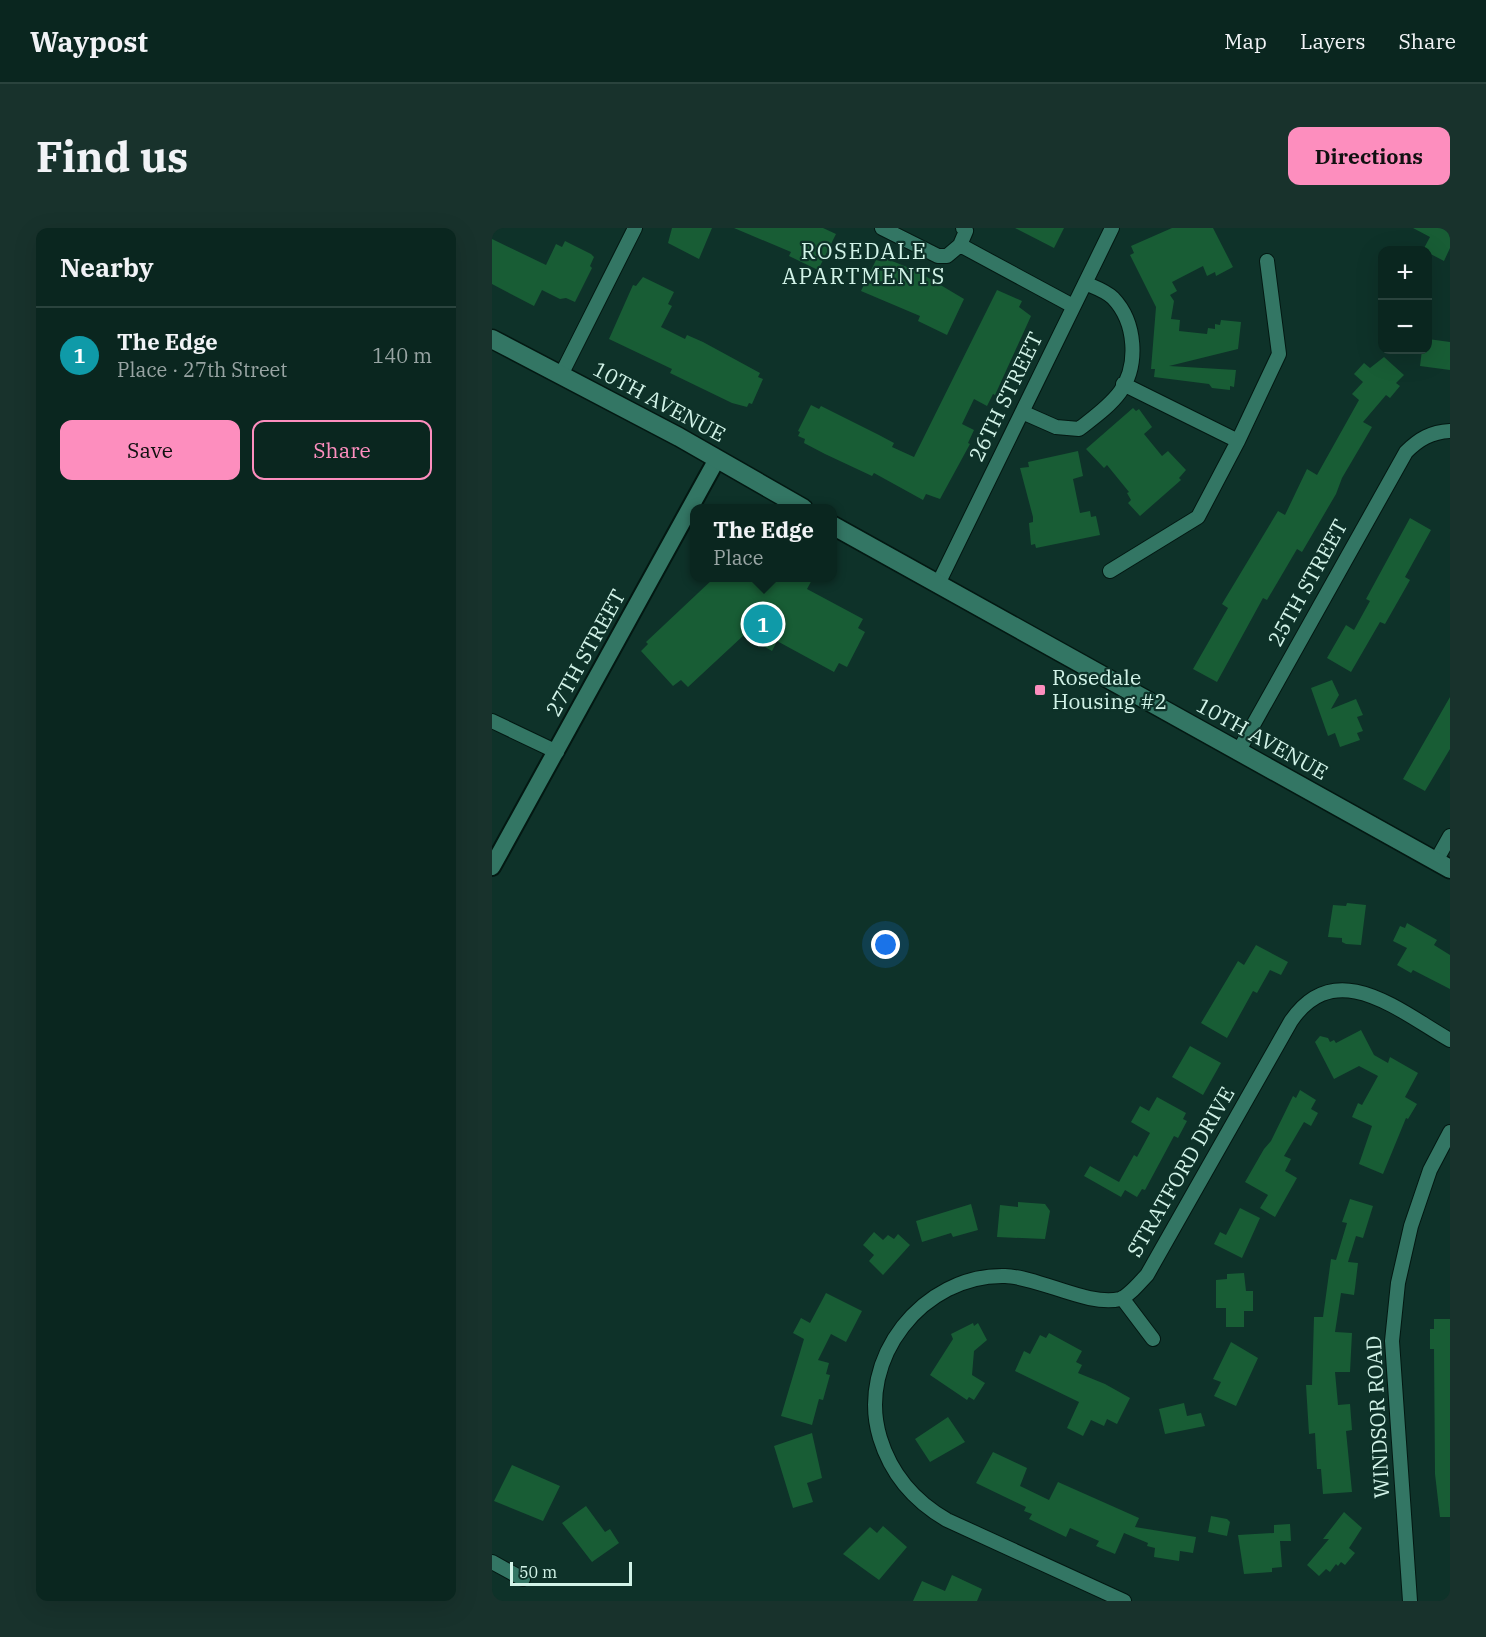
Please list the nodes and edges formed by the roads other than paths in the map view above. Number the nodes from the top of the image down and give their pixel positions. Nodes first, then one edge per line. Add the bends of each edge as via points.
1 (634, 228) edge
2 (882, 228) edge
3 (963, 228) edge
4 (1112, 228) edge
5 (960, 246) junction
6 (1267, 261) dead end
7 (1085, 283) junction
8 (1073, 306) junction
9 (492, 339) edge
10 (561, 375) junction
11 (1123, 384) junction
12 (1022, 412) junction
13 (1450, 431) edge
14 (1238, 441) junction
15 (717, 459) junction
16 (692, 504) edge
17 (796, 504) edge
18 (690, 508) edge
19 (837, 528) edge
20 (1110, 571) dead end
21 (938, 584) junction
22 (492, 721) edge
23 (557, 752) junction
24 (1238, 752) junction
25 (1450, 836) edge
26 (1443, 865) edge
27 (492, 867) edge
28 (1450, 1040) edge
29 (1450, 1132) edge
30 (1122, 1298) junction
31 (1153, 1339) dead end
32 (492, 1562) edge
33 (523, 1579) dead end
34 (1124, 1601) edge
35 (1410, 1601) edge

1 - 10 street
2 - 5 street via 939,256 947,256
3 - 5 street via 966,231
4 - 7 street, 26TH STREET
5 - 8 street
6 - 14 street via 1279,354
7 - 8 street, 26TH STREET
7 - 11 street via 1113,298 1132,330 1131,364
8 - 12 street, 26TH STREET
9 - 10 main road, 10TH AVENUE
10 - 15 main road, 10TH AVENUE
11 - 12 street via 1102,411 1079,429 1056,427
11 - 14 street
12 - 21 street, 26TH STREET
13 - 24 street, 25TH STREET via 1420,439 1406,452
14 - 20 street via 1198,517
15 - 16 street, 27TH STREET
15 - 17 main road, 10TH AVENUE
18 - 23 street, 27TH STREET
19 - 21 main road, 10TH AVENUE
21 - 24 main road, 10TH AVENUE
22 - 23 street
23 - 27 street, 27TH STREET
24 - 26 main road, 10TH AVENUE
25 - 26 street
28 - 30 street, STRATFORD DRIVE via 1375,996 1356,991 1337,989 1318,994 1302,1005 1147,1275
29 - 35 street, WINDSOR ROAD via 1430,1170 1411,1226 1398,1283 1392,1341
30 - 31 street
30 - 34 street via 1100,1300 1007,1276 987,1276 950,1287 919,1309 893,1339 875,1393 875,1412 891,1467 930,1510
32 - 33 street

